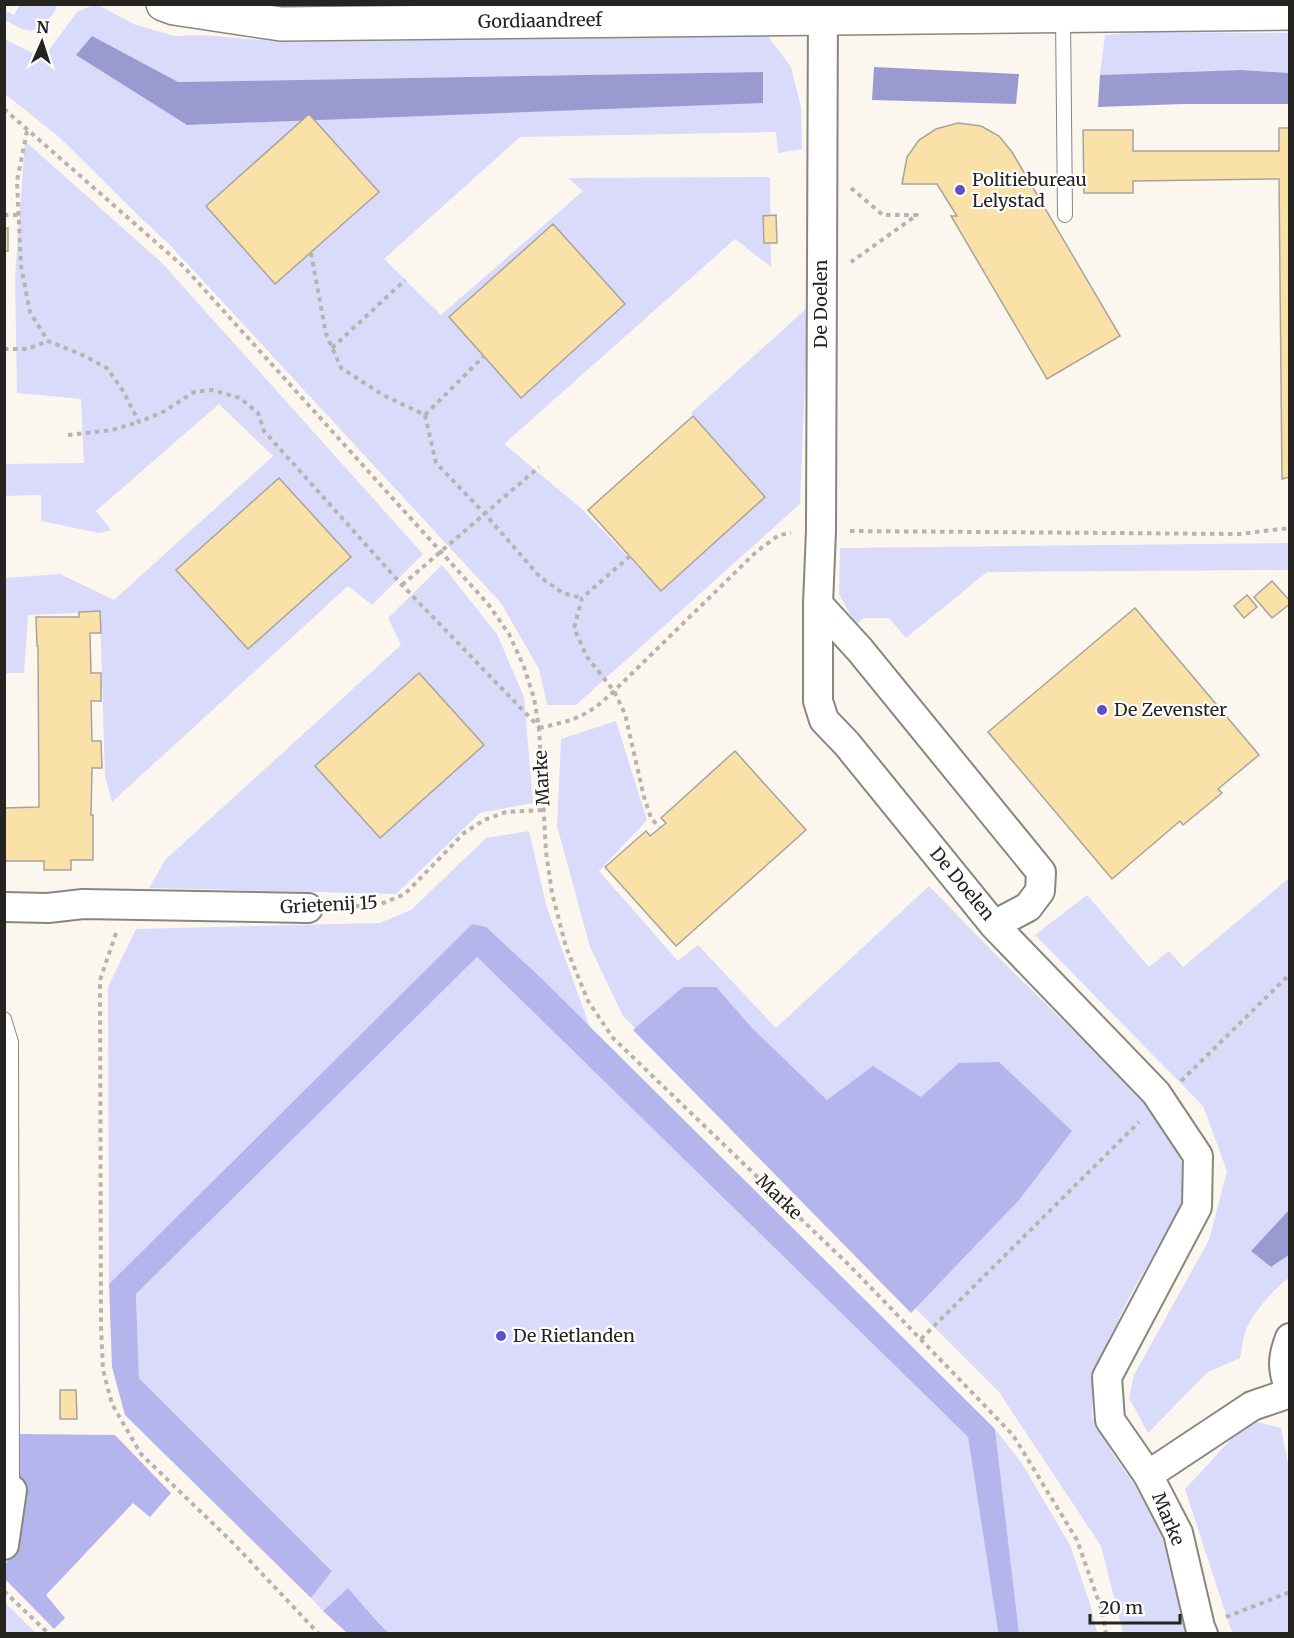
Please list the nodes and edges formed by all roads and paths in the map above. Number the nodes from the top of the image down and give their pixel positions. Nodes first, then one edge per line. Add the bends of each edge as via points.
1 (163, 4) edge
2 (1063, 10) edge
3 (823, 11) edge
4 (1290, 13) edge
5 (4, 109) edge
6 (28, 130) junction
7 (822, 165) junction
8 (18, 214) junction
9 (4, 215) edge
10 (1065, 215) dead end
11 (311, 252) dead end
12 (405, 280) dead end
13 (820, 284) junction
14 (48, 341) junction
15 (332, 348) junction
16 (4, 349) edge
17 (484, 356) dead end
18 (425, 415) junction
19 (139, 422) junction
20 (68, 435) dead end
21 (539, 467) dead end
22 (485, 514) junction
23 (1290, 528) edge
24 (821, 531) junction
25 (441, 552) junction
26 (630, 556) dead end
27 (402, 585) junction
28 (582, 598) junction
29 (818, 604) junction
30 (614, 691) junction
31 (539, 728) junction
32 (543, 810) junction
33 (660, 828) dead end
34 (125, 905) junction
35 (4, 907) edge
36 (308, 908) joint
37 (994, 925) junction
38 (1290, 974) edge
39 (4, 1019) edge
40 (1161, 1101) junction
41 (1290, 1338) edge
42 (921, 1339) junction
43 (1290, 1391) edge
44 (1148, 1475) junction
45 (12, 1490) joint
46 (4, 1545) edge
47 (4, 1591) edge
48 (1290, 1592) edge
49 (1201, 1630) edge
50 (49, 1634) edge
51 (319, 1634) edge
52 (1106, 1634) edge

1 - 3 main road, Gordiaandreef via 281,24
2 - 3 main road, Gordiaandreef
2 - 4 main road, Gordiaandreef
2 - 10 lane
3 - 7 street, De Doelen
5 - 6 path, Marke
6 - 8 path via 17,181
6 - 25 path, Marke via 184,267
7 - 13 street, De Doelen
7 - 13 path via 884,215 917,215
8 - 9 path
8 - 14 path via 21,266 30,312
11 - 15 path
12 - 15 path
13 - 24 street, De Doelen
14 - 16 path via 27,349
14 - 19 path via 108,369
15 - 18 path via 340,368
17 - 18 path
18 - 22 path via 436,463
19 - 20 path via 112,430
19 - 27 path via 194,392 212,390 240,398 258,413 264,431
21 - 22 path
22 - 25 path
22 - 28 path via 540,577 562,593
23 - 24 path via 1239,534
24 - 29 street, De Doelen
24 - 30 path via 779,535 756,552
25 - 27 path
25 - 31 path, Marke via 509,634 534,698
26 - 28 path
27 - 31 path
28 - 30 path via 574,628 587,657
29 - 37 street, De Doelen via 818,701 824,720
29 - 37 street, De Doelen via 1041,872 1040,891 1028,907
30 - 31 path via 591,711
30 - 33 path via 626,714 651,818
31 - 32 path, Marke
32 - 36 path, Grietenij 15 via 506,812 484,820 464,833 405,894 381,904
32 - 42 path, Marke via 552,893 566,947 588,1001 613,1038
34 - 35 street, Grietenij 15
34 - 36 street, Grietenij 15
34 - 51 path via 100,980 101,1327 103,1370 111,1404 141,1454
37 - 40 street, Marke
38 - 40 path
39 - 45 lane via 11,1042
40 - 42 path
40 - 44 street, Marke via 1198,1156 1197,1207 1107,1377 1110,1420
41 - 43 street, Marke via 1284,1354 1284,1374
42 - 52 path, Marke via 1013,1435 1077,1540
43 - 44 street, Marke via 1252,1406
44 - 49 street, Marke via 1178,1533
45 - 46 street
47 - 50 path
48 - 49 path

